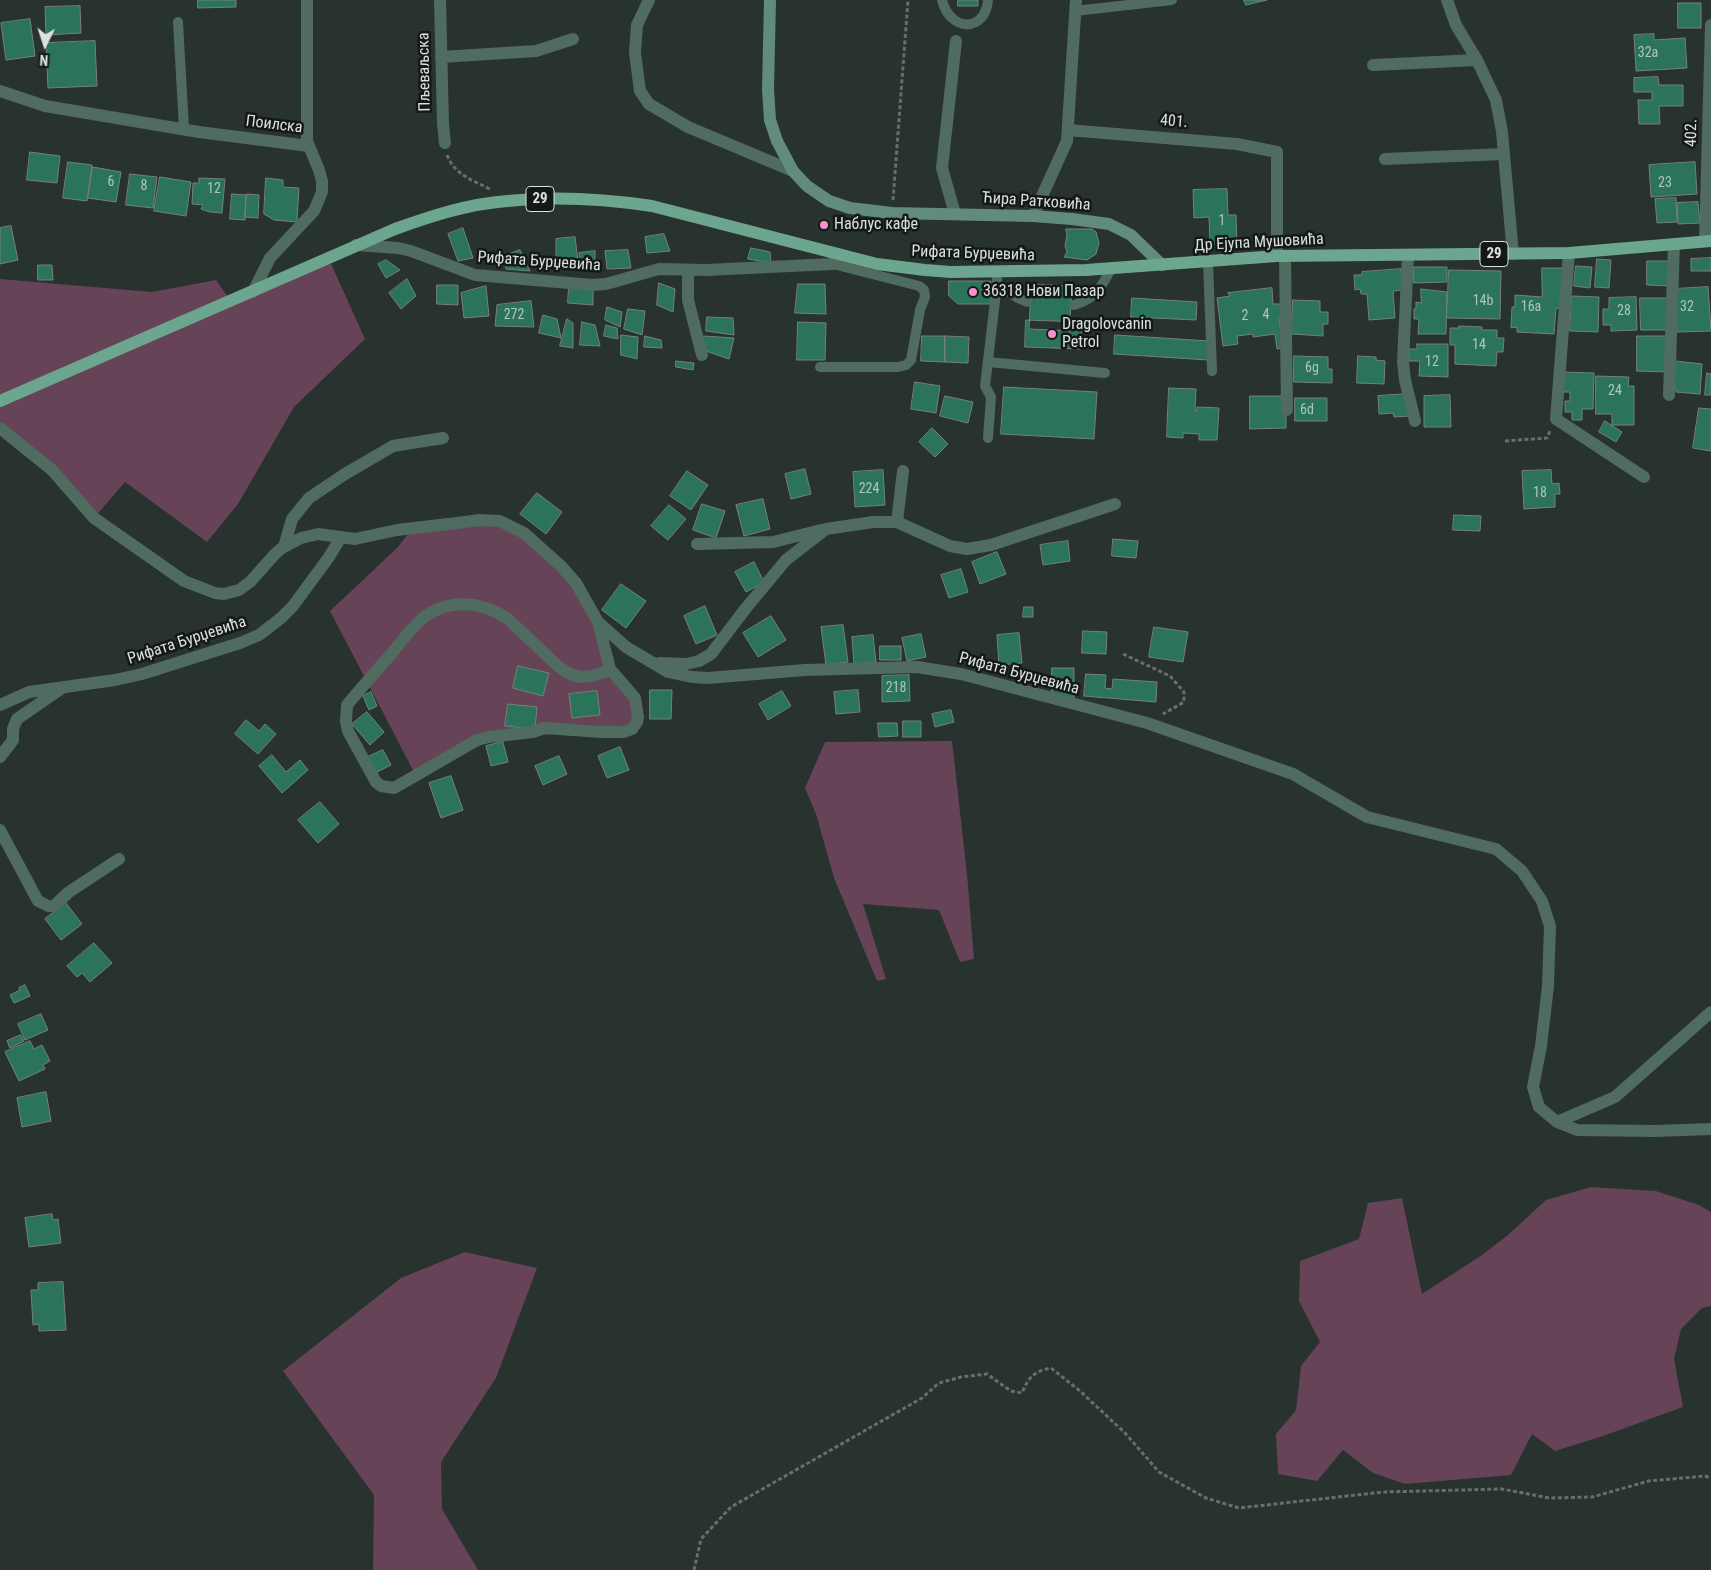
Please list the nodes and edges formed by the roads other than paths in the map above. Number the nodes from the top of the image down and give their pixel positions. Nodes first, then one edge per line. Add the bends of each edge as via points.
1 (307, 0) edge
2 (440, 0) edge
3 (649, 0) edge
4 (770, 0) edge
5 (942, 0) edge
6 (988, 0) edge
7 (1172, 0) edge
8 (1447, 0) edge
9 (1076, 5) edge
10 (178, 22) dead end
11 (960, 24) junction
12 (1711, 25) edge
13 (573, 40) dead end
14 (956, 41) joint
15 (441, 57) junction
16 (1476, 60) junction
17 (1373, 65) dead end
18 (0, 91) edge
19 (184, 129) junction
20 (1068, 130) junction
21 (445, 143) road end
22 (309, 146) junction
23 (1504, 154) junction
24 (1385, 159) dead end
25 (793, 171) junction
26 (955, 214) junction
27 (1033, 216) junction
28 (1708, 241) edge
29 (1674, 244) junction
30 (355, 245) junction
31 (1569, 252) junction
32 (1513, 254) junction
33 (1408, 255) junction
34 (1281, 256) junction
35 (835, 259) junction
36 (1208, 261) junction
37 (1162, 265) junction
38 (1111, 269) junction
39 (688, 270) junction
40 (997, 278) junction
41 (253, 292) junction
42 (1027, 302) dead end
43 (1074, 305) dead end
44 (702, 355) dead end
45 (988, 362) junction
46 (820, 367) dead end
47 (1212, 371) dead end
48 (1105, 373) dead end
49 (1669, 395) dead end
50 (0, 401) edge
51 (1287, 410) dead end
52 (1415, 421) dead end
53 (0, 428) edge
54 (443, 438) dead end
55 (988, 438) dead end
56 (902, 471) dead end
57 (1644, 477) dead end
58 (1115, 504) dead end
59 (897, 522) junction
60 (826, 529) junction
61 (340, 537) junction
62 (697, 544) dead end
63 (284, 547) junction
64 (598, 622) junction
65 (645, 659) junction
66 (610, 669) junction
67 (64, 686) junction
68 (0, 705) edge
69 (0, 758) edge
70 (0, 830) edge
71 (119, 859) dead end
72 (1711, 1012) edge
73 (1557, 1122) junction
74 (1711, 1129) edge

1 - 22 street
2 - 15 street, Пљеваљска
3 - 25 street, Ћира Ратковића via 637,25 635,53 640,90 649,104 688,128
4 - 25 street, Ћира Ратковића via 770,120
5 - 11 lane via 948,16
6 - 11 lane via 983,17 976,22
7 - 9 lane
8 - 16 street
9 - 20 street
10 - 19 lane
11 - 14 lane
12 - 28 street, 402.
13 - 15 street via 536,51
14 - 26 street via 942,168
15 - 21 street, Пљеваљска
16 - 17 street
16 - 23 street via 1496,100
18 - 19 street, Поилска via 45,106
19 - 22 street, Поилска
20 - 27 street via 1067,141
20 - 34 street, 401. via 1237,144 1277,152
22 - 41 street, Поилска via 321,175 320,198 314,211 270,258
23 - 24 street
23 - 32 street
25 - 26 street, Ћира Ратковића via 807,186 829,201 850,208 892,213
26 - 27 street, Ћира Ратковића
27 - 37 street, Ћира Ратковића via 1109,224 1131,235
28 - 29 main road, Др Ејупа Мушовића / 29
29 - 31 main road, Др Ејупа Мушовића / 29
29 - 49 street
30 - 35 main road, Рифата Бурџевића / 29 via 434,216 473,206 564,199 652,206 752,231
30 - 39 street, Рифата Бурџевића via 411,251 475,275 569,284 606,284 650,270
30 - 41 main road, Рифата Бурџевића / 29
31 - 32 main road, Др Ејупа Мушовића / 29
31 - 57 street via 1556,419
32 - 33 main road, Др Ејупа Мушовића / 29
33 - 34 main road, Др Ејупа Мушовића / 29
33 - 52 street via 1403,362
34 - 36 main road, Др Ејупа Мушовића / 29
34 - 51 street
35 - 39 street, Рифата Бурџевића
35 - 40 main road, Рифата Бурџевића / 29
35 - 46 lane via 919,286 925,297 911,360 906,365
36 - 37 main road, Др Ејупа Мушовића / 29
36 - 47 lane
37 - 38 main road, Др Ејупа Мушовића / 29
38 - 40 main road, Рифата Бурџевића / 29
38 - 43 lane via 1092,298
39 - 44 street via 688,300
40 - 42 lane
40 - 45 lane
41 - 50 main road, Рифата Бурџевића / 29
45 - 48 lane
45 - 55 lane via 985,386 991,397
53 - 63 street, Рифата Бурџевића via 52,470 94,518 191,584 215,593 239,590
54 - 63 street via 393,446 345,474 310,498 292,519
56 - 59 street
58 - 59 street, Рифата Бурџевића via 991,545 967,549 950,546
59 - 60 street, Рифата Бурџевића
60 - 62 street via 773,542
60 - 65 street, Рифата Бурџевића via 786,560 711,654 686,664 664,664
61 - 63 street, Рифата Бурџевића via 318,534
61 - 64 street, Рифата Бурџевића via 356,539 397,530 480,520 500,521 524,533 561,566 576,583
61 - 67 street, Рифата Бурџевића via 329,558 293,606 259,635 142,674
64 - 65 street, Рифата Бурџевића
64 - 66 street, Рифата Бурџевића
65 - 73 street, Рифата Бурџевића via 668,672 708,678 805,670 917,667 961,674 1147,723 1293,774 1367,817 1496,849 1522,871 1542,901 1550,926 1548,986 1533,1087 1539,1107
66 - 66 street, Рифата Бурџевића via 635,698 638,717 632,729 601,732 544,728 489,737 477,740 394,788 376,782 348,731 347,705 416,625 448,605 470,604 490,608 508,619 566,673 589,677
67 - 68 street, Рифата Бурџевића via 29,692
67 - 69 street via 18,719 13,729 13,740
70 - 71 street via 38,901 48,906 54,906 69,892
72 - 73 street via 1615,1097
73 - 74 street via 1577,1130

